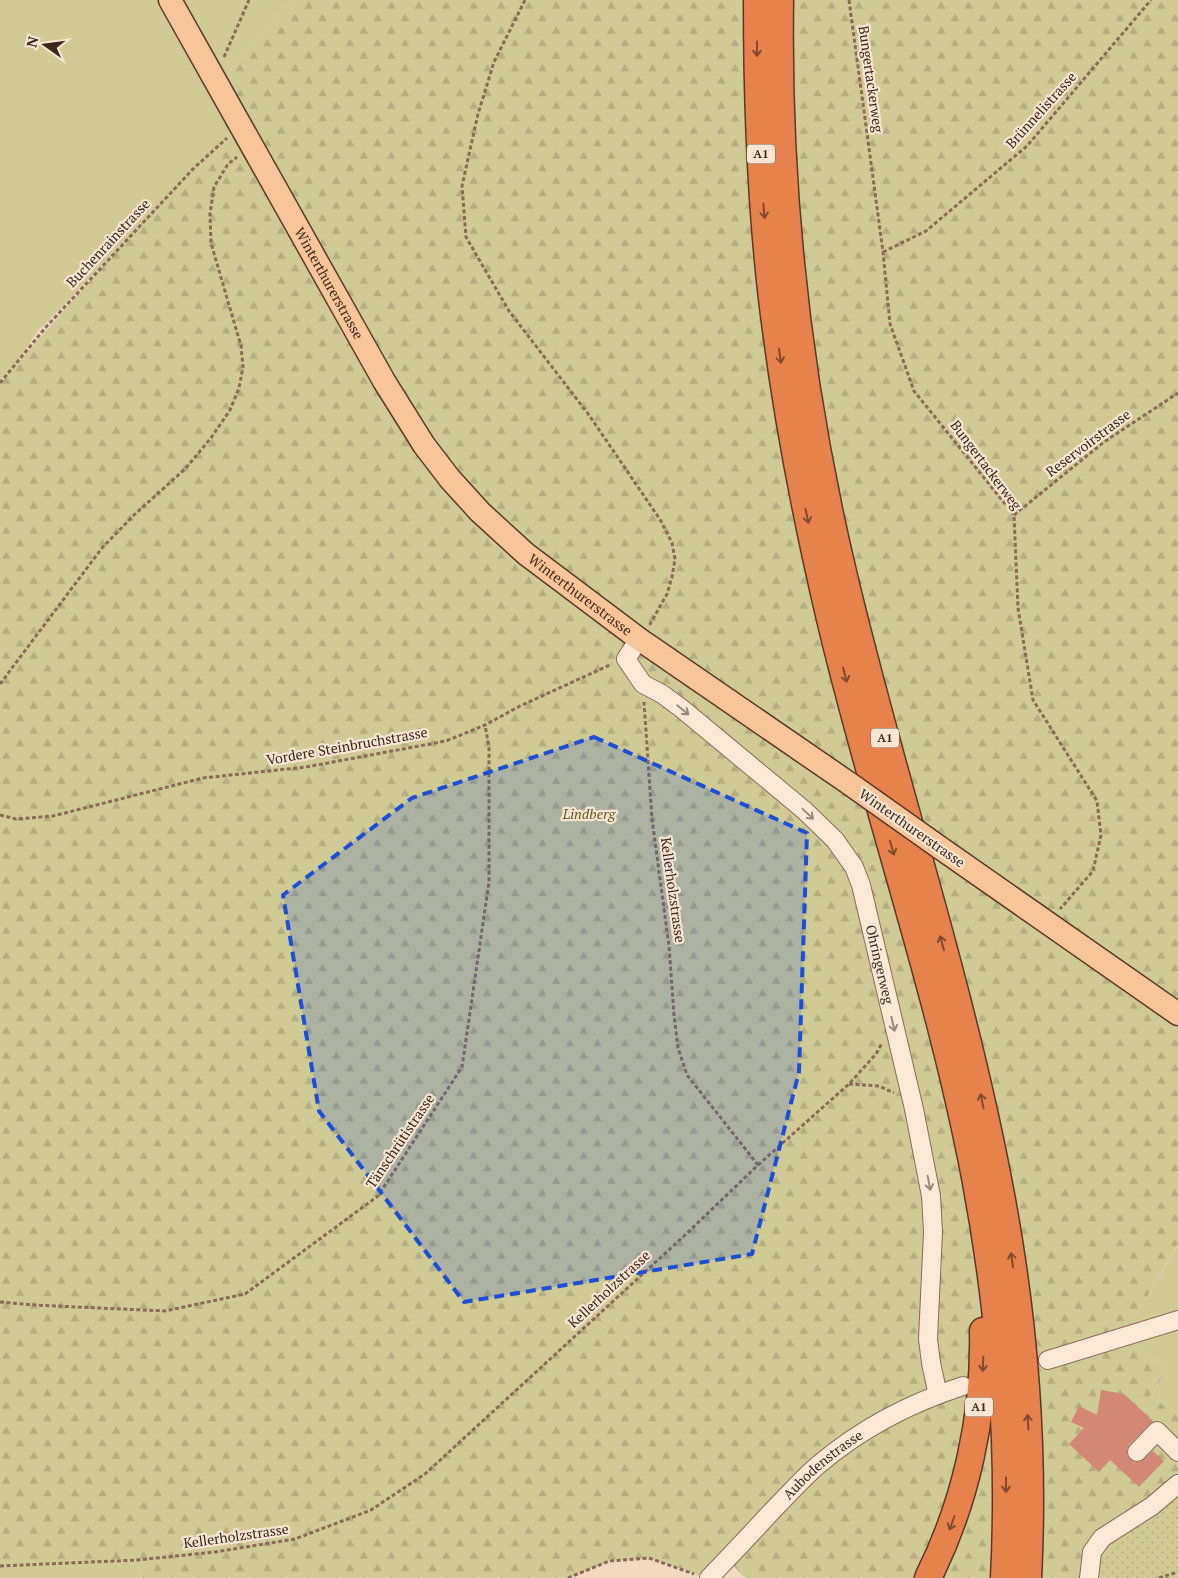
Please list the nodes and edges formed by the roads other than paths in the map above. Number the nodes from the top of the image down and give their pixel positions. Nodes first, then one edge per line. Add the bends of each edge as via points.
1 (170, 0) edge
2 (757, 0) edge
3 (780, 0) edge
4 (639, 639) junction
5 (1178, 1014) edge
6 (984, 1228) junction
7 (1178, 1320) edge
8 (1048, 1360) dead end
9 (963, 1386) dead end
10 (938, 1395) junction
11 (1138, 1452) dead end
12 (1178, 1452) edge
13 (1178, 1484) edge
14 (702, 1576) edge
15 (928, 1578) edge
16 (1004, 1578) edge
17 (1028, 1578) edge
18 (1089, 1578) edge

1 - 4 main road, Winterthurerstrasse via 370,357 424,445 480,512 526,554
2 -> 6 highway, A1 via 763,196 775,327 796,462 832,627 946,1050
17 -> 3 highway, A1 via 1028,1420 1011,1255 997,1171 969,1044 856,628 816,441 788,225
4 - 5 main road, Winterthurerstrasse, bridge
4 -> 10 street, Ohringerweg via 626,659 643,684 674,703 804,810 835,840 854,866 914,1109 932,1207 928,1339
6 -> 15 highway, A1 via 982,1379 975,1433 959,1501
6 -> 16 highway, A1 via 1003,1386
7 - 8 street
9 - 10 street, Aubodenstrasse
10 - 14 street, Aubodenstrasse via 871,1427 818,1466
11 - 12 street via 1157,1431
13 - 18 street via 1152,1506 1102,1538 1092,1552

